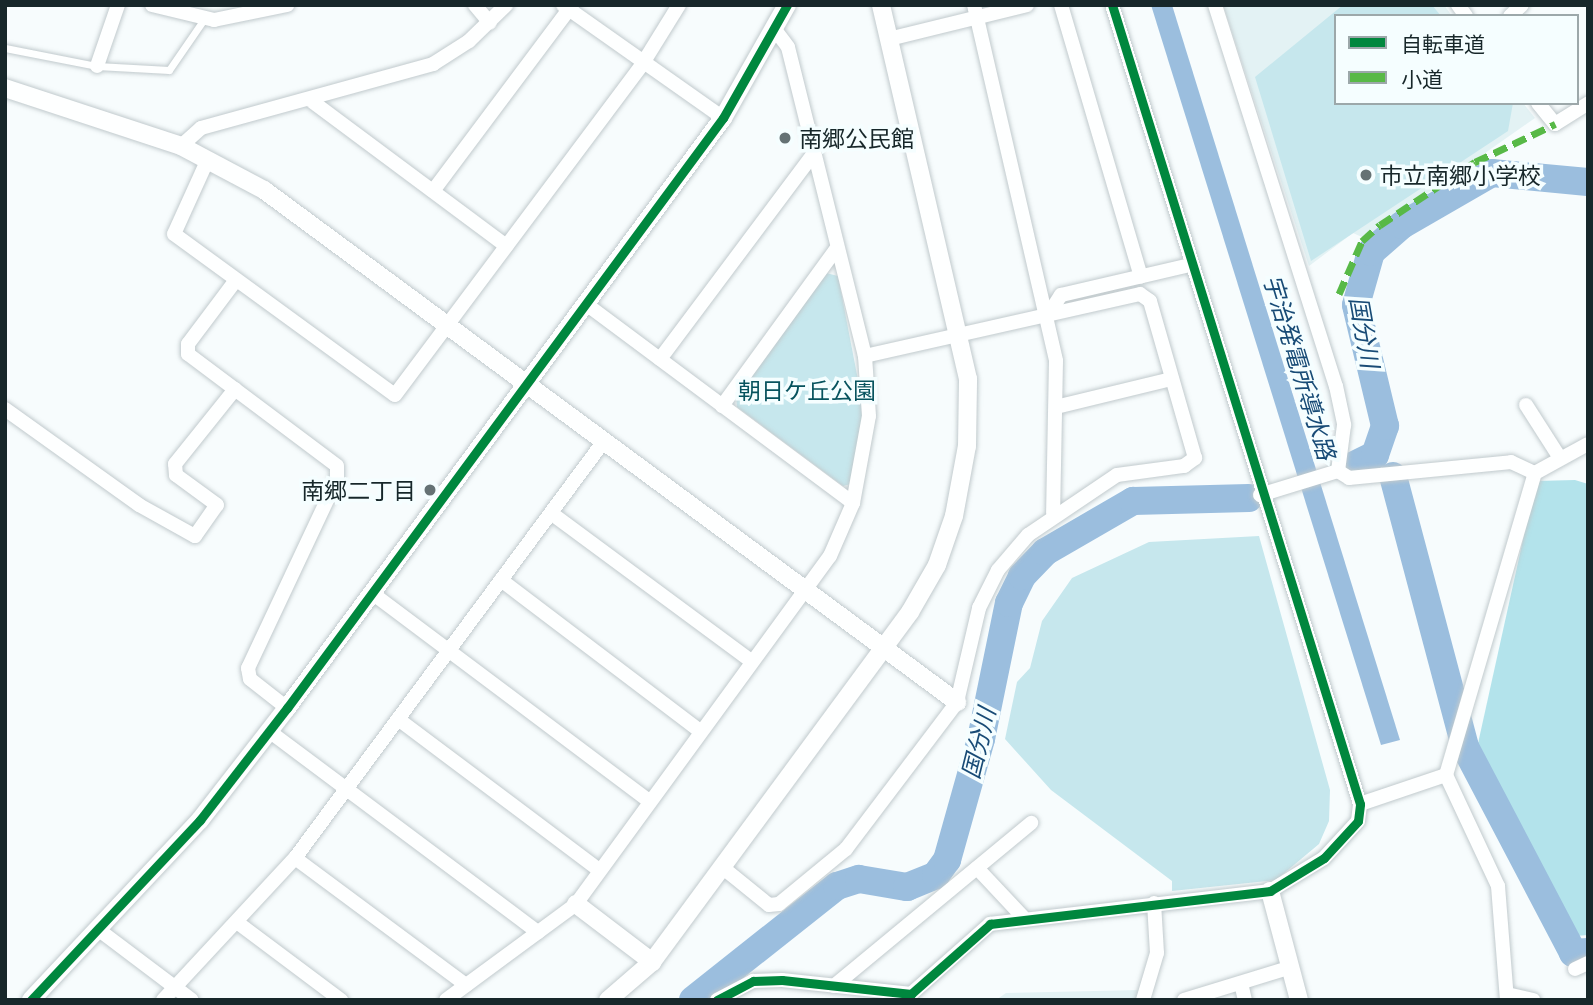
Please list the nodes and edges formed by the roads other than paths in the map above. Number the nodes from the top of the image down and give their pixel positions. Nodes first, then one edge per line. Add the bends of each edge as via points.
1 (118, 5) edge
2 (152, 5) edge
3 (223, 5) edge
4 (287, 5) edge
5 (475, 5) edge
6 (506, 5) edge
7 (679, 5) edge
8 (788, 5) edge
9 (881, 5) edge
10 (1027, 5) edge
11 (1061, 5) edge
12 (1112, 5) edge
13 (1214, 5) edge
14 (568, 7) edge
15 (975, 11) edge
16 (209, 19) junction
17 (490, 23) junction
18 (776, 31) junction
19 (889, 39) junction
20 (5, 48) edge
21 (643, 63) junction
22 (97, 66) junction
23 (5, 88) edge
24 (313, 102) junction
25 (1588, 103) edge
26 (1540, 105) edge
27 (723, 118) junction
28 (181, 146) junction
29 (814, 153) junction
30 (208, 159) junction
31 (433, 191) junction
32 (506, 246) junction
33 (837, 248) junction
34 (1190, 265) junction
35 (1141, 276) junction
36 (236, 280) junction
37 (586, 304) junction
38 (1048, 314) junction
39 (448, 325) junction
40 (960, 334) junction
41 (865, 356) junction
42 (660, 359) junction
43 (1172, 379) junction
44 (527, 383) junction
45 (235, 389) junction
46 (1527, 405) dead end
47 (722, 406) junction
48 (1060, 406) junction
49 (5, 410) edge
50 (604, 441) junction
51 (1588, 444) edge
52 (1558, 455) junction
53 (1338, 471) junction
54 (1535, 473) junction
55 (1260, 495) junction
56 (853, 503) junction
57 (551, 513) junction
58 (1053, 513) junction
59 (501, 580) junction
60 (806, 590) junction
61 (372, 593) junction
62 (884, 648) junction
63 (449, 650) junction
64 (752, 662) junction
65 (957, 702) junction
66 (287, 708) junction
67 (398, 719) junction
68 (269, 731) junction
69 (700, 731) junction
70 (1446, 775) junction
71 (346, 789) junction
72 (648, 800) junction
73 (1360, 804) junction
74 (1031, 823) dead end
75 (295, 858) junction
76 (722, 867) junction
77 (977, 868) junction
78 (598, 869) junction
79 (1270, 891) junction
80 (1154, 902) junction
81 (576, 904) junction
82 (1023, 917) junction
83 (238, 923) junction
84 (99, 930) junction
85 (538, 932) junction
86 (652, 962) junction
87 (1291, 967) junction
88 (1241, 983) junction
89 (466, 985) junction
90 (834, 986) junction
91 (175, 987) junction
92 (1507, 997) edge
93 (31, 1000) edge
94 (163, 1000) edge
95 (192, 1000) edge
96 (341, 1000) edge
97 (446, 1000) edge
98 (608, 1000) edge
99 (716, 1000) edge
100 (1143, 1000) edge
101 (1184, 1000) edge
102 (1245, 1000) edge
103 (1299, 1000) edge
104 (1533, 1000) edge

1 - 22 street
2 - 16 street
3 - 16 street
4 - 16 street
5 - 17 street
6 - 17 street
7 - 21 street
8 - 18 street
9 - 19 street
10 - 15 street
11 - 35 street
12 - 34 street
13 - 53 street via 1336,386 1344,425
14 - 21 street
14 - 31 street
15 - 19 street
15 - 38 street
16 - 22 lane via 169,70
17 - 24 street via 433,64
18 - 27 street
18 - 29 street via 788,47
19 - 40 street
20 - 22 lane
21 - 27 street
21 - 32 street
23 - 28 street
24 - 28 street via 201,128
24 - 31 street
25 - 26 street via 1555,124
27 - 37 street
28 - 30 street
29 - 33 street
29 - 42 street
30 - 36 street via 174,234
30 - 39 street via 264,190
31 - 32 street
32 - 39 street
33 - 41 street
33 - 47 street
34 - 35 street
34 - 55 street
35 - 38 street via 1061,295
36 - 39 street via 395,395
36 - 45 street via 188,344 188,354
37 - 42 street
37 - 44 street
38 - 40 street
38 - 43 street via 1140,294 1150,301
38 - 48 street
39 - 44 street
40 - 41 street
40 - 62 street via 968,379 964,479 937,565
41 - 56 street via 869,416
42 - 47 street
43 - 48 street
43 - 58 street via 1191,463 1117,475
44 - 50 street
44 - 61 street
45 - 49 street via 175,464 176,475 217,505 195,536 139,505
45 - 66 street via 337,466 337,479 248,668 250,679
46 - 52 street
47 - 56 street
48 - 58 street
50 - 57 street
50 - 60 street
51 - 52 street
52 - 54 street
53 - 54 street via 1349,478 1511,462
53 - 55 street
54 - 70 street
55 - 73 street
56 - 60 street via 830,556
57 - 59 street
57 - 64 street
58 - 65 street via 998,569 979,608
59 - 63 street
59 - 69 street
60 - 62 street
60 - 64 street
61 - 63 street
61 - 66 street
62 - 65 street
62 - 76 street
63 - 67 street
63 - 72 street
64 - 69 street
65 - 76 street via 846,849 779,904 769,905
66 - 68 street
67 - 71 street
67 - 78 street
68 - 71 street
68 - 84 street via 201,820
69 - 72 street
70 - 73 street
70 - 92 street via 1498,886
71 - 75 street
71 - 85 street
72 - 78 street
73 - 79 street via 1358,821 1324,858
74 - 77 street
75 - 83 street
75 - 89 street
76 - 86 street
77 - 82 street
77 - 90 street
78 - 81 street
79 - 80 street
79 - 87 street
80 - 82 street
80 - 100 street via 1157,953
81 - 85 street
81 - 86 street
82 - 90 street via 990,924 911,994
83 - 91 street
83 - 96 street
84 - 91 street
84 - 93 street
85 - 89 street
86 - 98 street
87 - 88 street
87 - 103 street
88 - 101 street
88 - 102 street
89 - 97 street
90 - 99 street via 753,981
91 - 94 street
91 - 95 street
92 - 104 street

